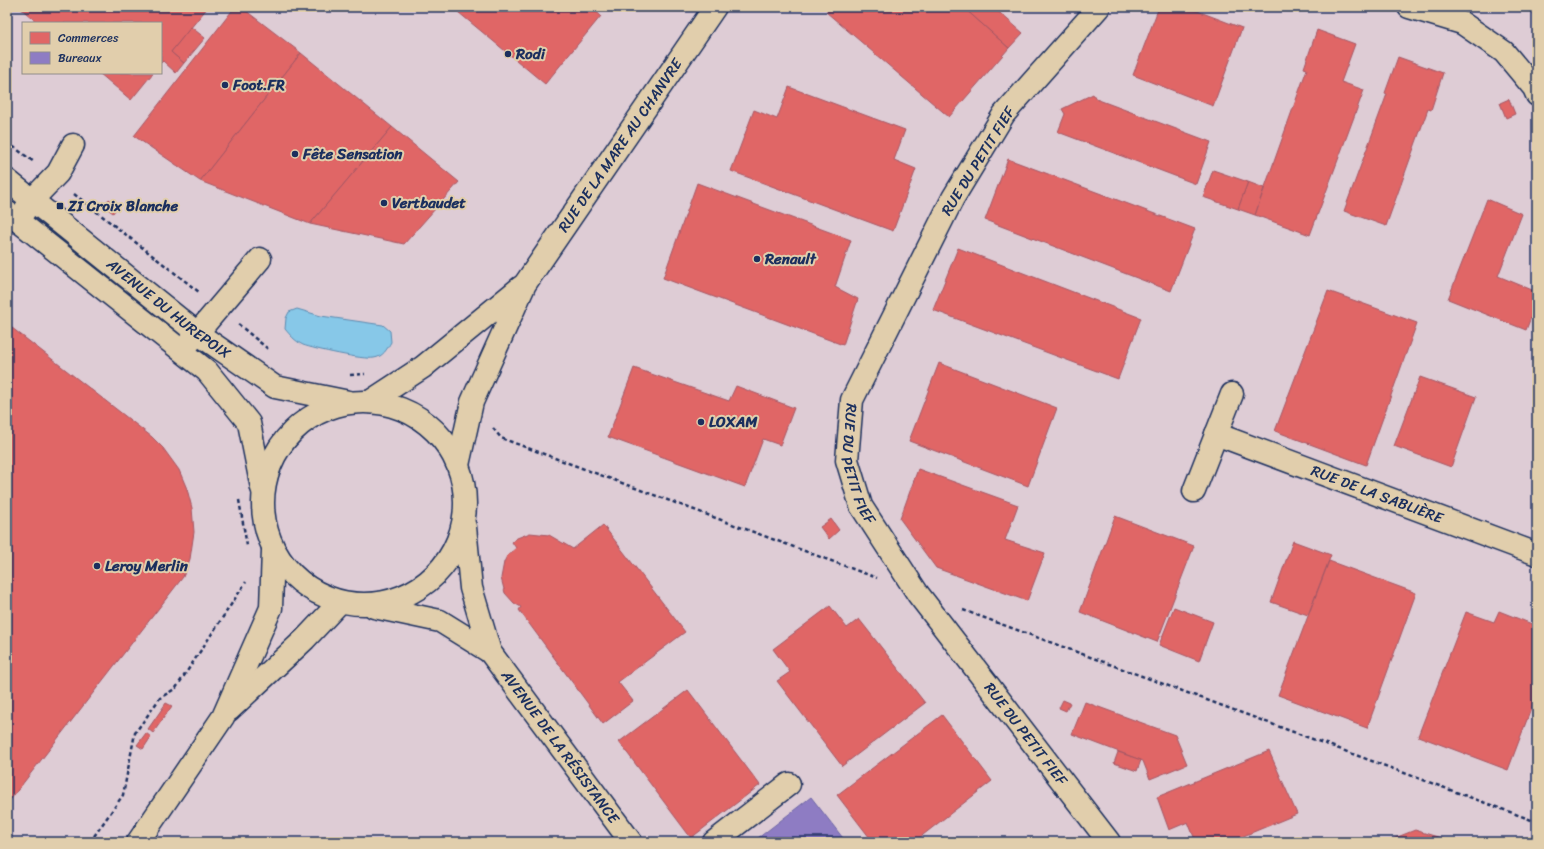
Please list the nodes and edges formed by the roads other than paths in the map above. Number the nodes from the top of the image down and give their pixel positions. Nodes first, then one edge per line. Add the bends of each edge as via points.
1 (715, 7) edge
2 (1099, 7) edge
3 (1409, 7) edge
4 (1537, 96) edge
5 (73, 145) dead end
6 (7, 180) edge
7 (31, 201) junction
8 (10, 219) edge
9 (260, 259) dead end
10 (525, 284) junction
11 (197, 333) junction
12 (182, 351) junction
13 (1232, 394) dead end
14 (371, 401) junction
15 (348, 402) junction
16 (1216, 434) junction
17 (458, 465) junction
18 (263, 490) junction
19 (1194, 491) dead end
20 (464, 521) junction
21 (273, 550) junction
22 (1537, 554) edge
23 (340, 602) junction
24 (366, 605) junction
25 (490, 652) junction
26 (223, 717) junction
27 (789, 784) dead end
28 (138, 842) edge
29 (631, 842) edge
30 (714, 842) edge
31 (1109, 842) edge

1 - 10 street, RUE DE LA MARE AU CHANVRE
2 - 31 street, RUE DU PETIT FIEF via 1004,114 953,198 852,400 847,460 861,506 918,594
3 - 4 street via 1462,23 1504,52 1534,88
5 - 7 street via 58,173
6 - 7 street, AVENUE DU HUREPOIX
7 - 8 street
7 - 11 street, AVENUE DU HUREPOIX
8 - 12 street, AVENUE DU HUREPOIX
9 - 11 street
10 - 14 street, RUE DE LA MARE AU CHANVRE via 423,367
10 - 17 street, RUE DE LA MARE AU CHANVRE via 472,402
11 - 12 street
11 - 15 street, AVENUE DU HUREPOIX via 275,387
12 - 18 street, AVENUE DU HUREPOIX via 207,372 250,423
13 - 16 street
14 - 15 street
14 - 17 street via 404,410 434,429
15 - 18 street via 301,422 275,453
16 - 19 street
16 - 22 street, RUE DE LA SABLIÈRE
17 - 20 street via 464,487
18 - 21 street via 264,521
20 - 24 street via 453,552 433,578 402,598
20 - 25 street via 471,588
21 - 23 street via 303,584
21 - 26 street via 271,608
23 - 24 street
23 - 26 street
24 - 25 street via 440,621
25 - 29 street, AVENUE DE LA RÉSISTANCE
26 - 28 street
27 - 30 street

